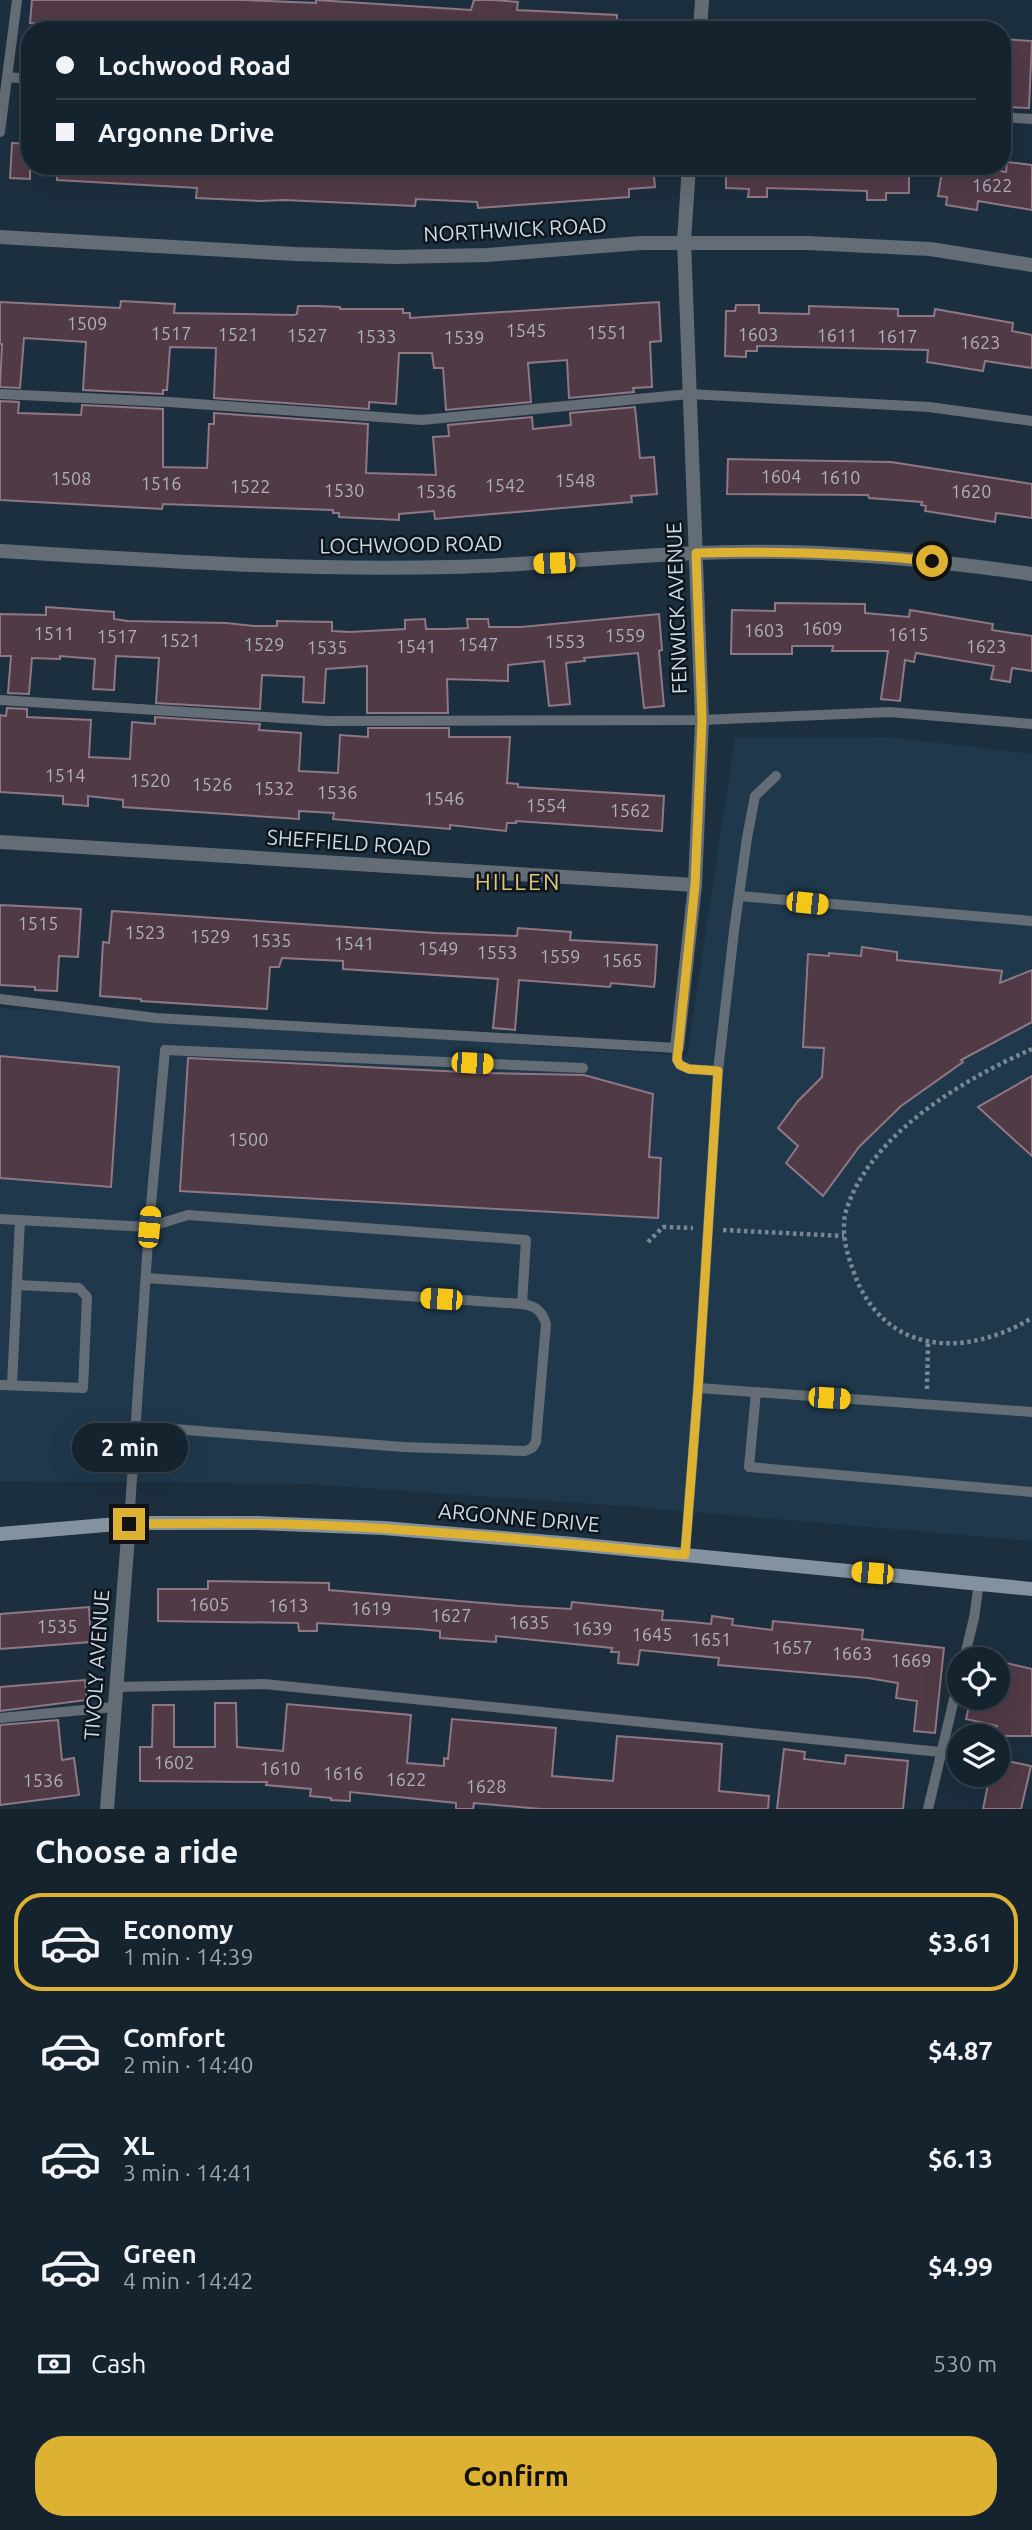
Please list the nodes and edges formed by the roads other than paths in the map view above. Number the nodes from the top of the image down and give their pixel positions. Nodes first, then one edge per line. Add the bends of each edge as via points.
1 (17, 0) edge
2 (702, 0) edge
3 (701, 21) edge
4 (7, 77) junction
5 (21, 78) edge
6 (1011, 118) edge
7 (1032, 119) edge
8 (0, 132) edge
9 (689, 175) edge
10 (0, 237) edge
11 (684, 242) junction
12 (1032, 265) edge
13 (0, 394) edge
14 (689, 394) junction
15 (1032, 421) edge
16 (0, 551) edge
17 (696, 553) junction
18 (1032, 574) edge
19 (0, 700) edge
20 (702, 720) junction
21 (1032, 724) edge
22 (776, 776) dead end
23 (0, 842) edge
24 (695, 885) junction
25 (739, 896) junction
26 (1032, 921) edge
27 (0, 999) edge
28 (677, 1048) junction
29 (583, 1068) dead end
30 (718, 1071) junction
31 (0, 1219) edge
32 (20, 1220) junction
33 (149, 1227) junction
34 (146, 1278) junction
35 (17, 1285) junction
36 (522, 1304) junction
37 (0, 1385) edge
38 (12, 1385) junction
39 (698, 1388) junction
40 (756, 1392) junction
41 (1032, 1412) edge
42 (136, 1426) junction
43 (1032, 1492) edge
44 (129, 1524) junction
45 (0, 1534) edge
46 (685, 1555) junction
47 (979, 1583) junction
48 (1032, 1589) edge
49 (967, 1647) edge
50 (115, 1688) junction
51 (114, 1707) junction
52 (951, 1710) edge
53 (0, 1718) edge
54 (940, 1752) junction
55 (107, 1809) edge
56 (928, 1809) edge

1 - 4 lane
2 - 3 street
4 - 5 lane
4 - 8 lane
6 - 7 lane
9 - 11 street, FENWICK AVENUE
10 - 11 street, NORTHWICK ROAD via 394,257
11 - 12 street, NORTHWICK ROAD via 930,249
11 - 14 street, FENWICK AVENUE
13 - 14 lane via 422,420
14 - 15 lane via 929,407
14 - 17 street, FENWICK AVENUE
16 - 17 street, LOCHWOOD ROAD via 358,569
17 - 18 street, LOCHWOOD ROAD via 867,555
17 - 20 street, FENWICK AVENUE
19 - 20 lane via 327,721
20 - 21 lane via 890,712
20 - 24 street, FENWICK AVENUE
22 - 25 lane via 755,796
23 - 24 street, SHEFFIELD ROAD
24 - 28 street, FENWICK AVENUE
25 - 26 lane
25 - 30 lane
27 - 28 lane via 156,1018
28 - 30 lane via 680,1065
29 - 33 lane via 165,1050
30 - 39 lane
31 - 32 lane
32 - 33 lane
32 - 35 lane
33 - 34 lane
33 - 36 lane via 188,1215 526,1240
34 - 36 lane
34 - 42 lane
35 - 38 lane
35 - 38 lane via 79,1288 87,1297 83,1388
36 - 42 lane via 534,1306 545,1324 536,1441 524,1451 403,1447
37 - 38 lane
39 - 40 lane
39 - 46 lane
40 - 41 lane
40 - 43 lane via 749,1467
42 - 44 lane
44 - 45 main road, ARGONNE DRIVE
44 - 46 main road, ARGONNE DRIVE via 383,1528
44 - 50 street, TIVOLY AVENUE
46 - 47 main road, ARGONNE DRIVE
47 - 48 main road, ARGONNE DRIVE
47 - 49 lane
50 - 51 street, TIVOLY AVENUE
50 - 54 lane via 264,1684
51 - 53 lane
51 - 55 street, TIVOLY AVENUE
52 - 54 lane
54 - 56 lane

